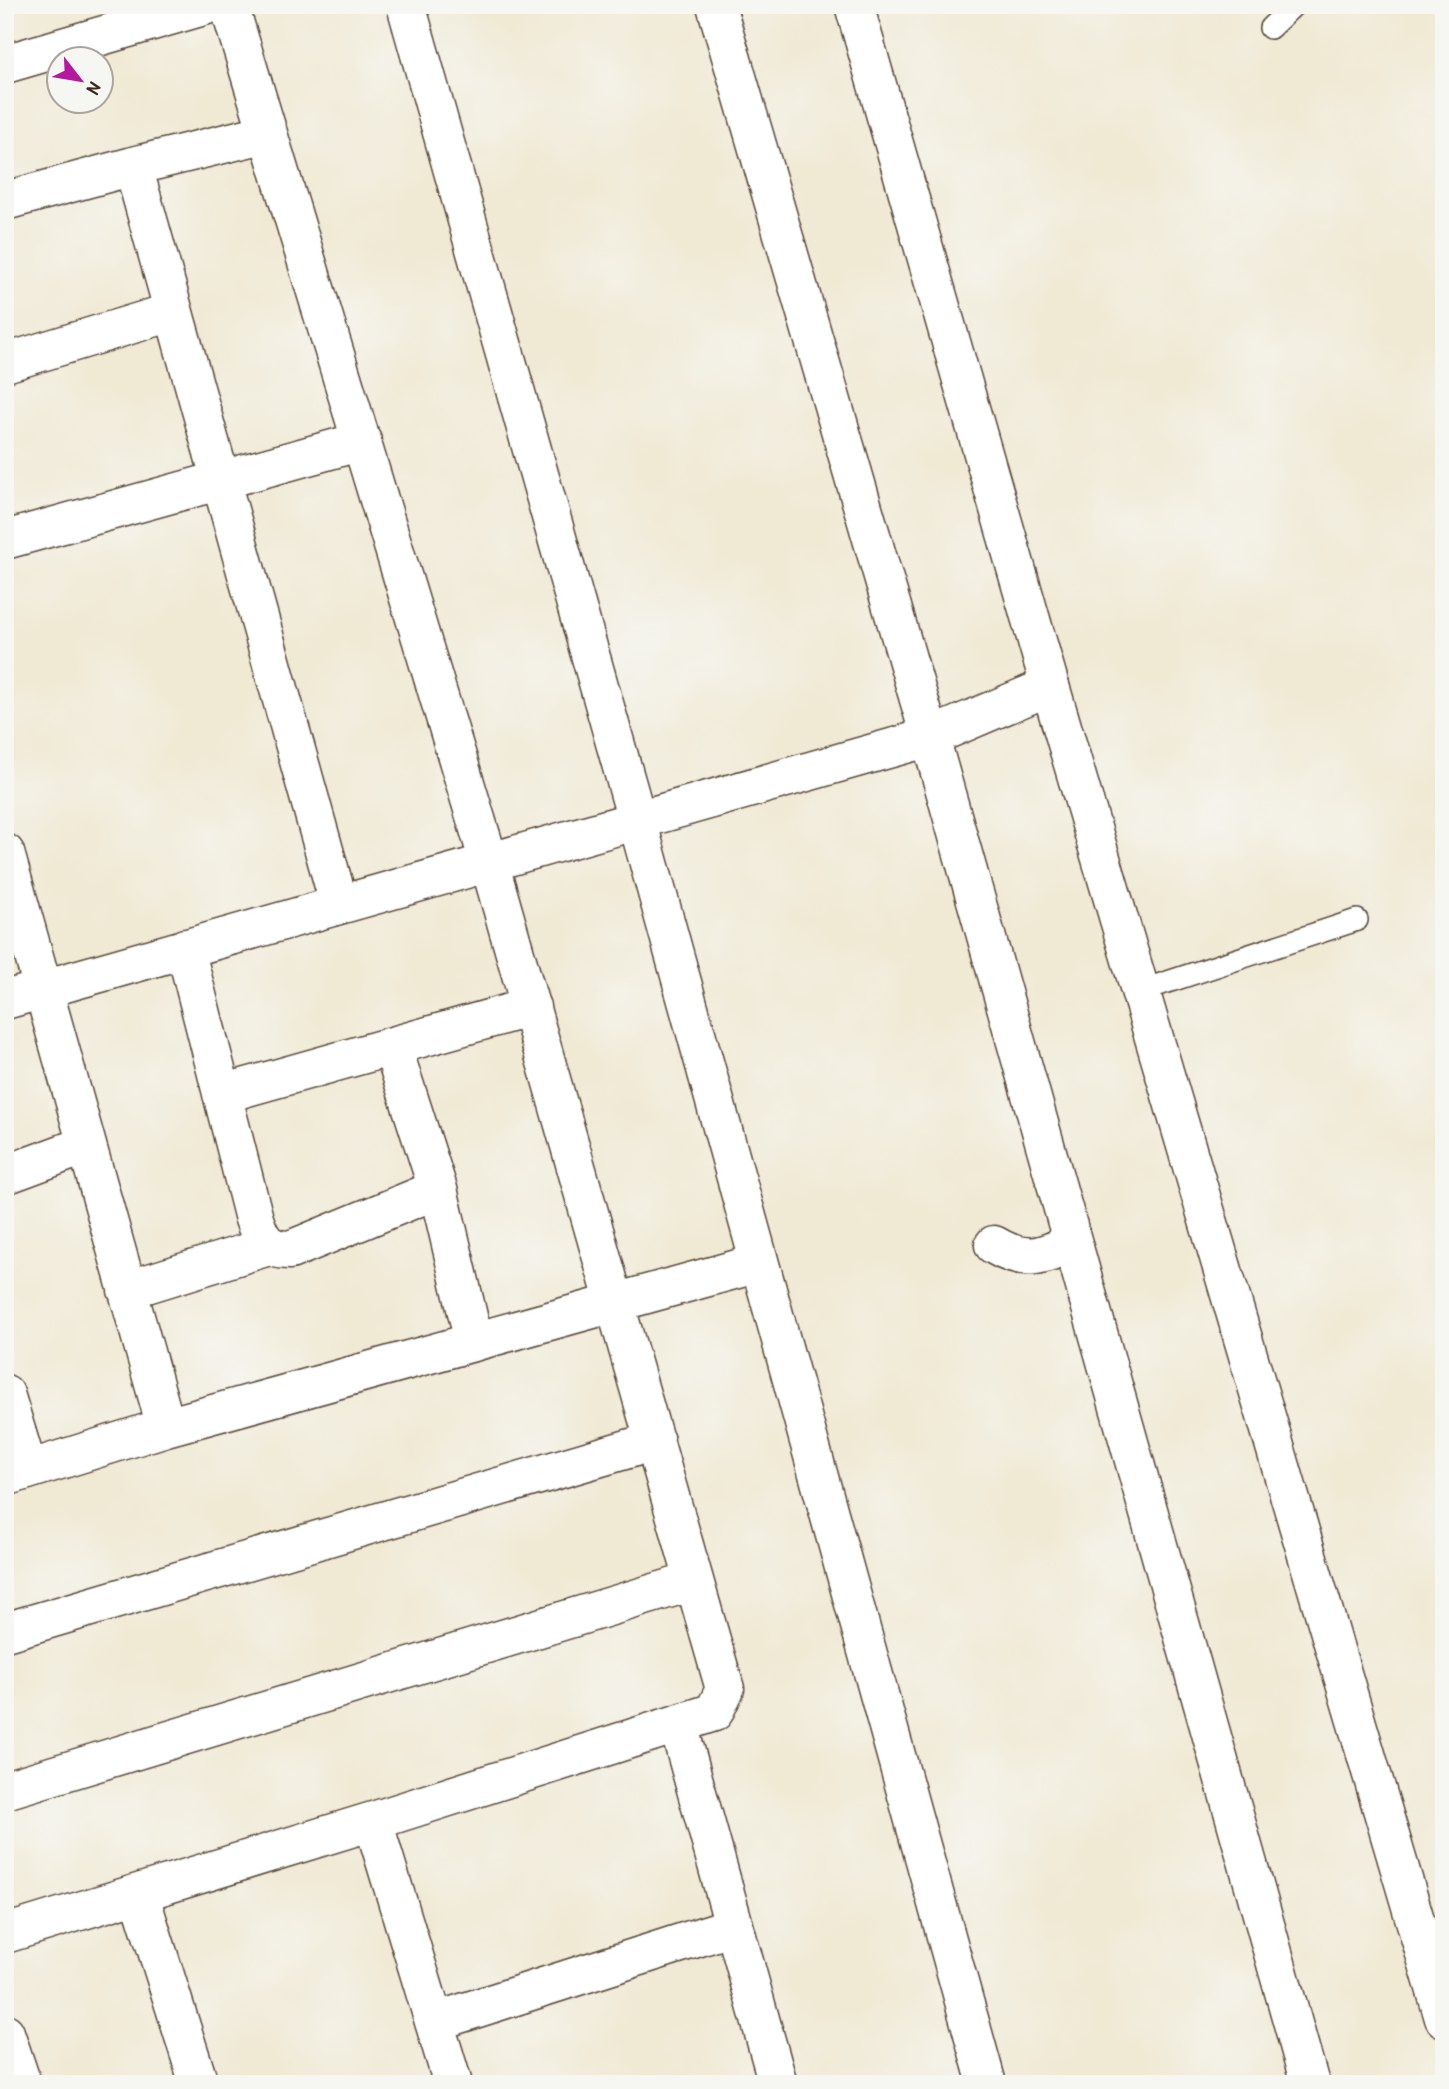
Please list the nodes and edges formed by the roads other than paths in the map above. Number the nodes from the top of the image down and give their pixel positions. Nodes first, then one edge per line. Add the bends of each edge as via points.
1 (207, 5) edge
2 (229, 5) edge
3 (406, 5) edge
4 (716, 5) edge
5 (854, 5) edge
6 (1294, 5) edge
7 (1270, 28) dead end
8 (5, 64) edge
9 (268, 133) junction
10 (133, 166) junction
11 (5, 201) edge
12 (172, 312) junction
13 (7, 354) edge
14 (362, 441) junction
15 (221, 480) junction
16 (5, 540) edge
17 (1050, 686) junction
18 (930, 737) junction
19 (637, 820) junction
20 (5, 853) edge
21 (489, 862) junction
22 (339, 904) junction
23 (1357, 920) dead end
24 (185, 948) junction
25 (43, 988) junction
26 (1140, 991) junction
27 (5, 1000) edge
28 (531, 1007) junction
29 (392, 1046) junction
30 (222, 1094) junction
31 (86, 1145) junction
32 (5, 1175) edge
33 (438, 1189) junction
34 (1072, 1243) junction
35 (994, 1245) dead end
36 (269, 1246) junction
37 (760, 1263) junction
38 (127, 1290) junction
39 (616, 1302) junction
40 (474, 1342) junction
41 (5, 1394) edge
42 (166, 1427) junction
43 (655, 1441) junction
44 (17, 1473) edge
45 (694, 1581) junction
46 (5, 1632) edge
47 (678, 1724) junction
48 (5, 1790) edge
49 (373, 1821) junction
50 (139, 1893) junction
51 (734, 1926) junction
52 (5, 1934) edge
53 (1444, 2018) edge
54 (435, 2022) junction
55 (5, 2033) edge
56 (978, 2081) edge
57 (22, 2084) edge
58 (199, 2084) edge
59 (453, 2084) edge
60 (778, 2084) edge
61 (1310, 2084) edge

1 - 8 street
2 - 9 street
3 - 19 street
4 - 18 street
5 - 17 street
6 - 7 lane
9 - 10 street
9 - 14 street
10 - 11 street
10 - 12 street
12 - 13 street
12 - 15 street
14 - 15 street
14 - 21 street
15 - 16 street
15 - 22 street
17 - 18 street
17 - 26 street
18 - 19 street
18 - 34 street
19 - 21 street
19 - 37 street
20 - 25 street
21 - 22 street
21 - 28 street
22 - 24 street
23 - 26 lane
24 - 25 street
24 - 30 street
25 - 27 street
25 - 31 street
26 - 53 street
28 - 29 street
28 - 39 street
29 - 30 street
29 - 33 street
30 - 36 street via 254,1219
31 - 32 street
31 - 38 street
33 - 36 street via 290,1250
33 - 40 street
34 - 35 street via 1028,1258
34 - 61 street
36 - 38 street
37 - 39 street
37 - 56 street
38 - 42 street
39 - 40 street
39 - 43 street
40 - 42 street
41 - 44 street
42 - 44 street
43 - 45 street
43 - 46 street
45 - 47 street via 725,1689 713,1712
45 - 48 street
47 - 49 street
47 - 51 street
49 - 50 street
49 - 54 street
50 - 52 street
50 - 58 street
51 - 54 street
51 - 60 street
54 - 59 street
55 - 57 street

